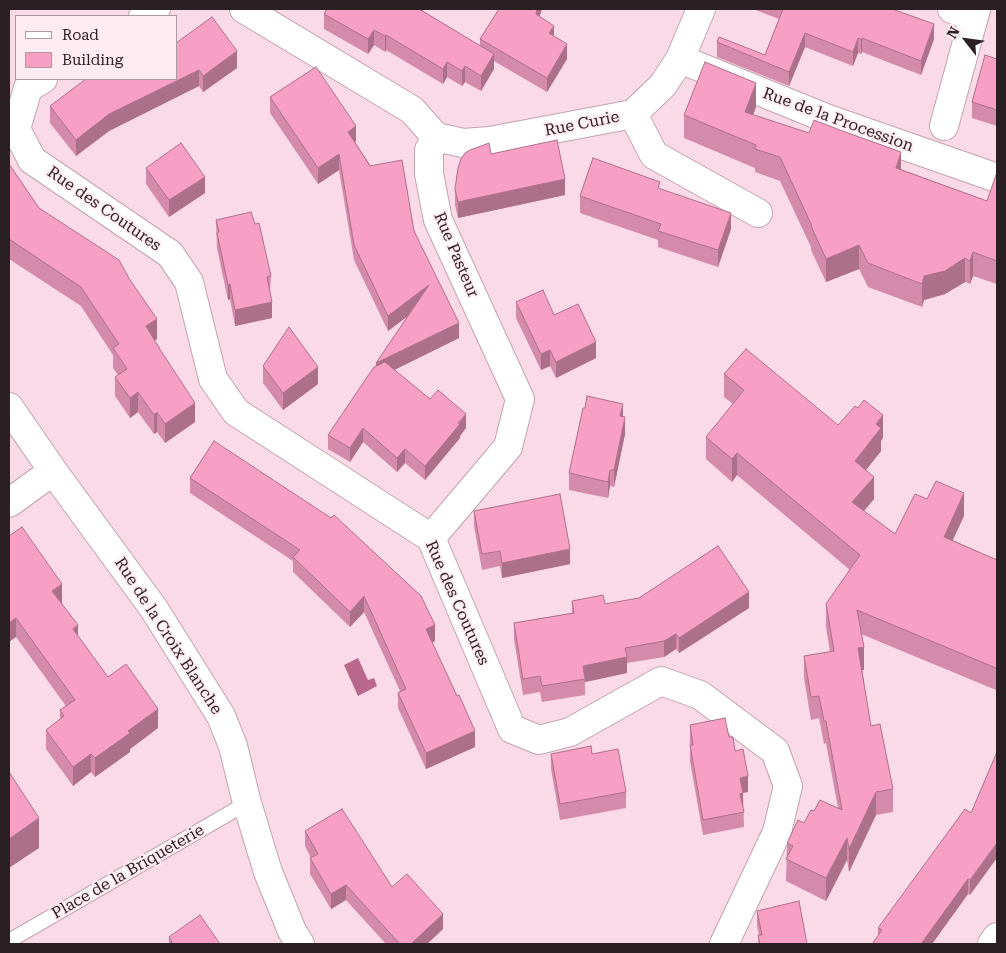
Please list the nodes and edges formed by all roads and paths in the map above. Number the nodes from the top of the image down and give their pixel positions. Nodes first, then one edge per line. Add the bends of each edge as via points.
1 (156, 9) edge
2 (244, 9) edge
3 (700, 9) edge
4 (967, 11) edge
5 (145, 15) edge
6 (680, 59) junction
7 (41, 80) edge
8 (633, 114) junction
9 (944, 126) dead end
10 (436, 136) junction
11 (997, 178) edge
12 (758, 213) dead end
13 (9, 407) edge
14 (53, 471) junction
15 (9, 503) edge
16 (431, 538) junction
17 (247, 803) junction
18 (997, 937) edge
19 (9, 941) edge
20 (300, 944) edge
21 (724, 944) edge
22 (992, 944) edge

1 - 5 street
2 - 10 street via 412,110
3 - 6 street, Rue Curie
4 - 9 street
6 - 8 street, Rue Curie via 664,85
6 - 11 street, Rue de la Procession via 828,119
7 - 16 street, Rue des Coutures via 28,88 16,129 32,160 170,254 189,282 212,379 236,412
8 - 10 street, Rue Curie via 490,141 463,143
8 - 12 street via 654,155
10 - 16 street, Rue Pasteur via 429,150 428,174 438,220 520,400 508,448
13 - 14 street, Rue de la Croix Blanche
14 - 15 street
14 - 17 street, Rue de la Croix Blanche via 154,609 221,716 233,746
16 - 21 street, Rue des Coutures via 512,729 539,740 570,732 661,681 700,695 775,751 788,786 777,832
17 - 19 lane, Place de la Briqueterie
17 - 20 street, Rue de la Croix Blanche via 268,872
18 - 22 street

